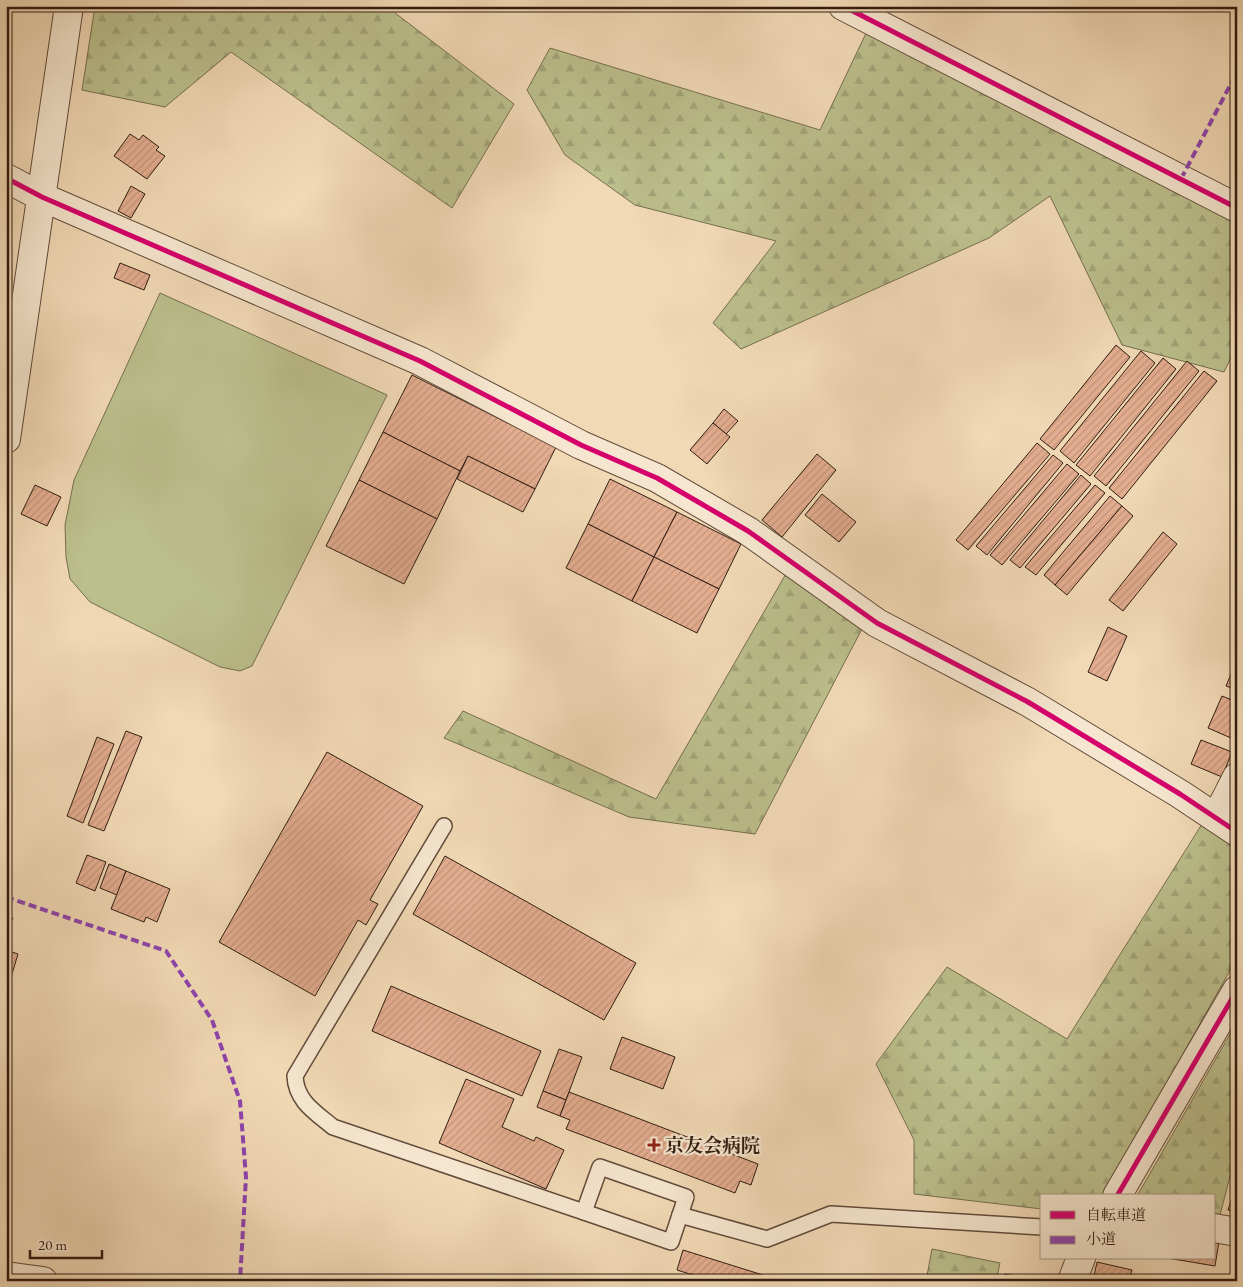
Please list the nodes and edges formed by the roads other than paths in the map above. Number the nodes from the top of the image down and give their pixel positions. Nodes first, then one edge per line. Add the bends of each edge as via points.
1 (69, 6) edge
2 (843, 6) edge
3 (6, 178) edge
4 (42, 197) junction
5 (1237, 208) edge
6 (6, 439) edge
7 (1237, 777) edge
8 (1226, 825) edge
9 (444, 826) dead end
10 (1237, 990) edge
11 (1118, 1194) edge
12 (584, 1212) junction
13 (680, 1215) junction
14 (1040, 1227) edge
15 (1216, 1228) edge
16 (1237, 1232) edge
17 (1080, 1260) edge
18 (6, 1276) edge
19 (43, 1281) edge
20 (1072, 1281) edge

1 - 4 street
2 - 5 street
3 - 4 street
4 - 6 street
4 - 8 street via 420,361 581,446 657,478 748,530 877,623 1028,702
7 - 8 street
9 - 12 lane via 295,1076 296,1089 306,1104 332,1127
10 - 11 street
12 - 13 lane via 671,1242
12 - 13 lane via 600,1167 686,1196
13 - 14 lane via 767,1239 831,1214
15 - 16 street
17 - 20 street
18 - 19 street

